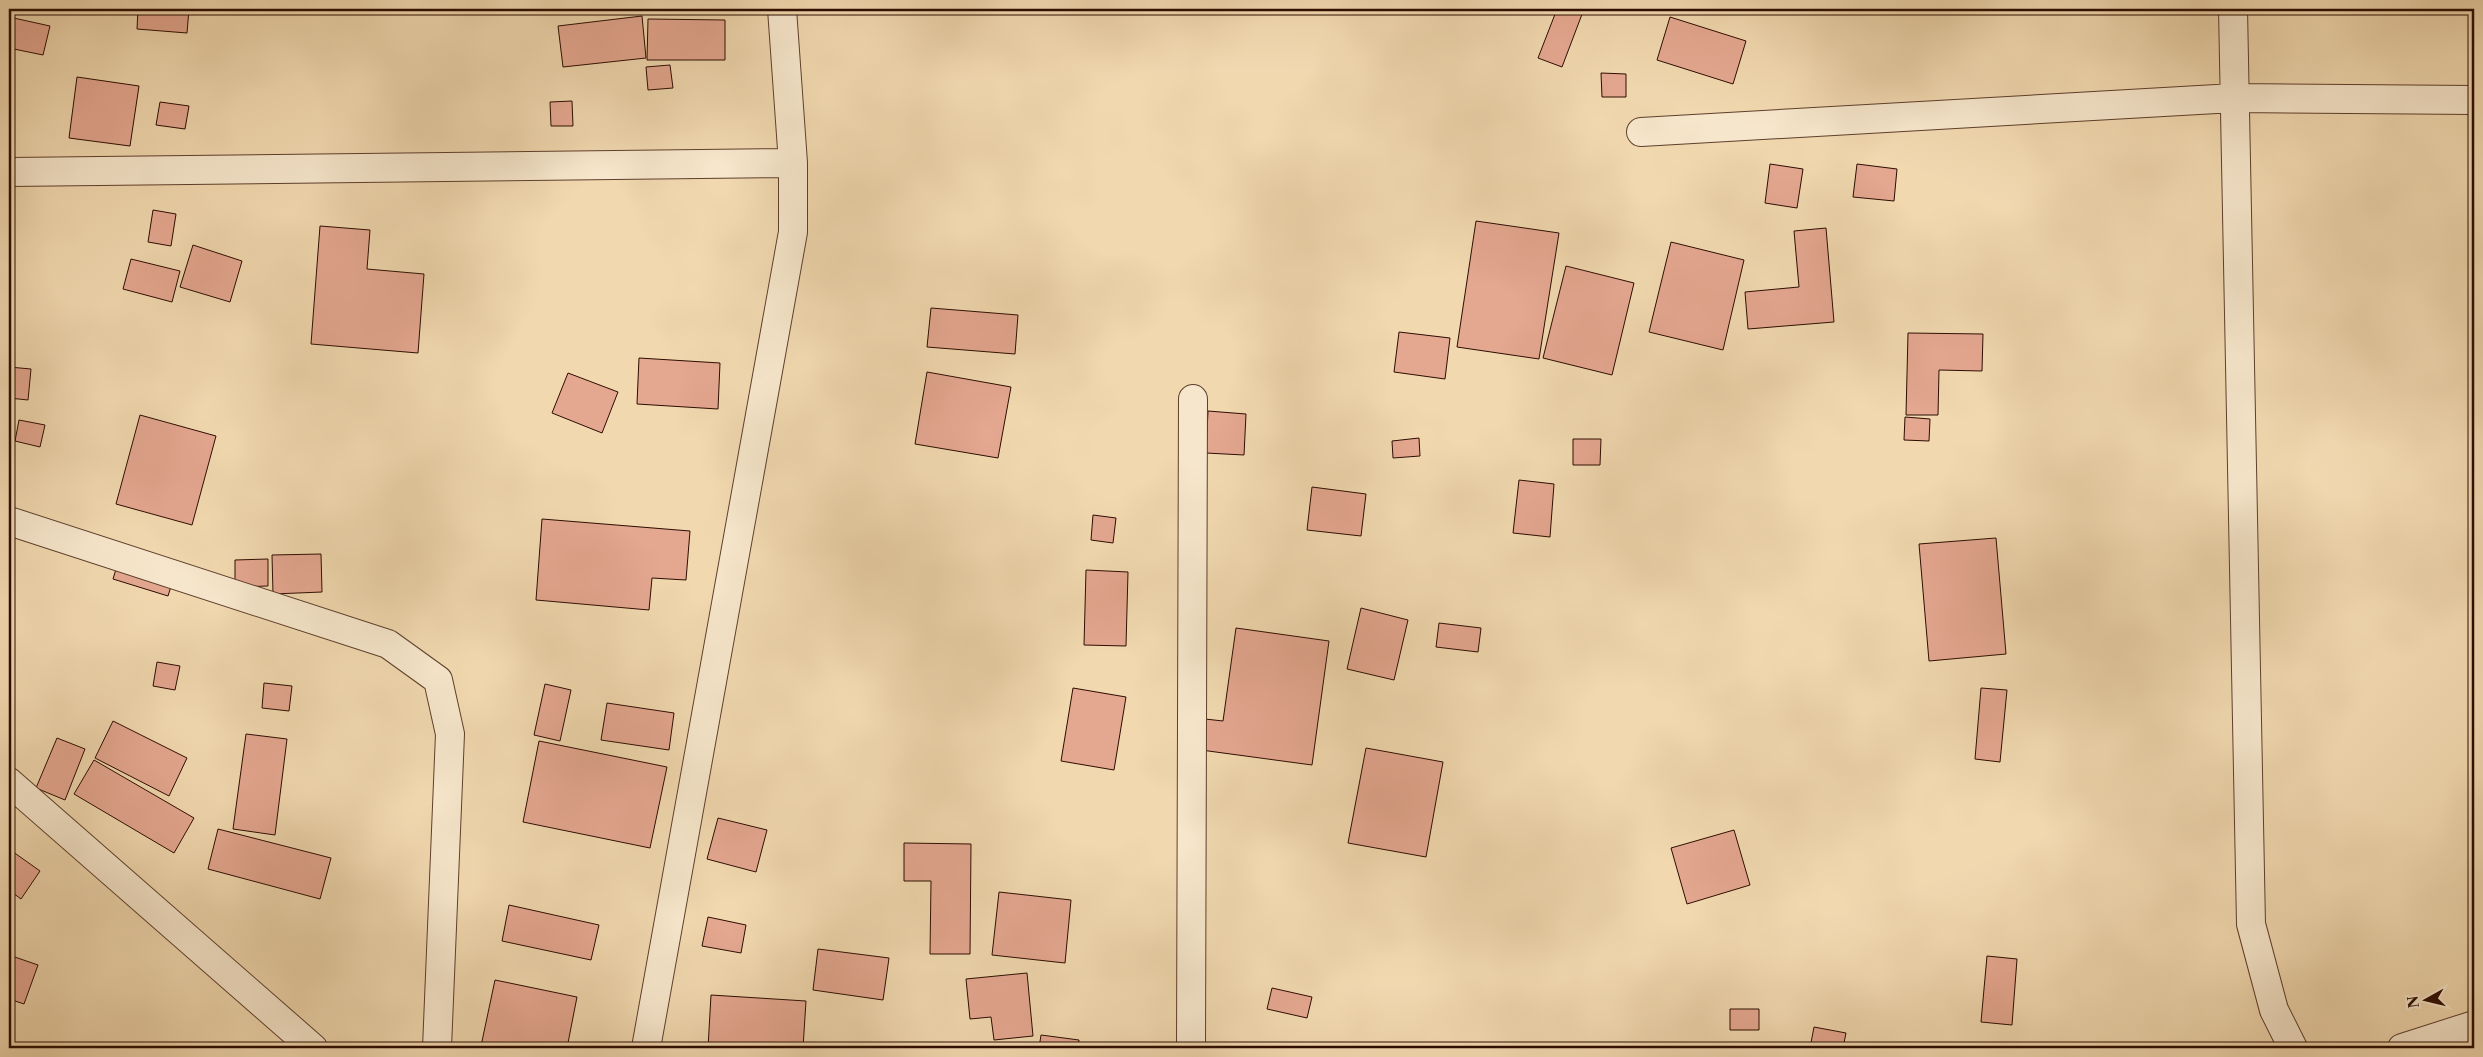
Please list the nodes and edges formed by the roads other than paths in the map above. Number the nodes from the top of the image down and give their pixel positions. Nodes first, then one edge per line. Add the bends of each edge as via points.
1 (782, 9) edge
2 (2233, 9) edge
3 (2234, 98) junction
4 (2474, 100) edge
5 (1641, 132) dead end
6 (793, 163) junction
7 (9, 172) edge
8 (1193, 400) dead end
9 (9, 521) edge
10 (9, 782) edge
11 (2474, 1025) edge
12 (313, 1048) edge
13 (437, 1048) edge
14 (646, 1048) edge
15 (1191, 1048) edge
16 (2293, 1048) edge
17 (2402, 1048) edge

1 - 6 street
2 - 3 street
3 - 4 street
3 - 5 street
3 - 16 street via 2250,924 2274,1010
6 - 7 street
6 - 14 street via 793,232
8 - 15 street
9 - 13 street via 388,644 438,680 450,734
10 - 12 street
11 - 17 street

